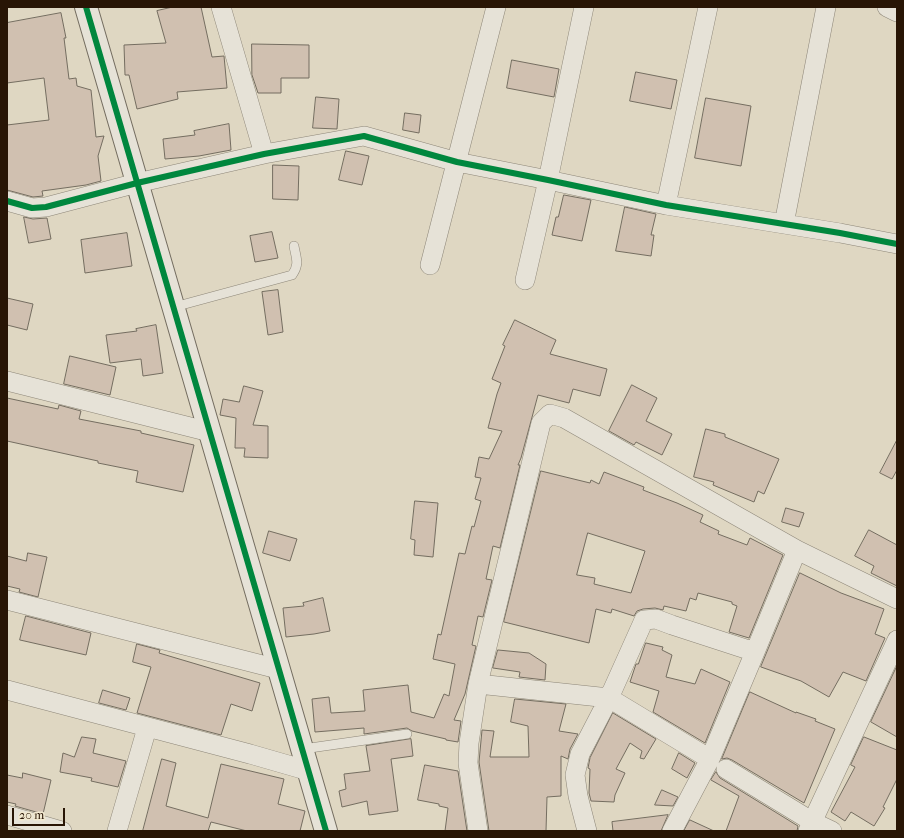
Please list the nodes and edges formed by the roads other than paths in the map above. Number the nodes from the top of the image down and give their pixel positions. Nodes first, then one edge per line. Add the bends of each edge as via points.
1 (86, 7) edge
2 (221, 7) edge
3 (496, 7) edge
4 (584, 7) edge
5 (708, 7) edge
6 (826, 7) edge
7 (887, 7) edge
8 (897, 12) edge
9 (264, 154) junction
10 (457, 162) junction
11 (548, 180) junction
12 (137, 183) junction
13 (7, 201) edge
14 (666, 205) junction
15 (784, 224) junction
16 (897, 244) edge
17 (294, 246) dead end
18 (430, 265) dead end
19 (526, 280) dead end
20 (174, 307) junction
21 (7, 381) edge
22 (210, 432) junction
23 (797, 550) junction
24 (897, 599) edge
25 (7, 600) edge
26 (897, 640) edge
27 (756, 652) junction
28 (278, 669) junction
29 (478, 684) junction
30 (7, 690) edge
31 (609, 698) junction
32 (147, 728) junction
33 (407, 734) dead end
34 (303, 750) junction
35 (710, 759) junction
36 (726, 769) dead end
37 (309, 771) junction
38 (7, 815) edge
39 (811, 826) edge
40 (62, 831) edge
41 (118, 831) edge
42 (326, 831) edge
43 (478, 831) edge
44 (587, 831) edge
45 (672, 831) edge
46 (832, 831) edge

1 - 12 street
2 - 9 street
3 - 10 street
4 - 11 street
5 - 14 street
6 - 15 street
7 - 8 street
9 - 10 street via 364,136
9 - 12 street
10 - 11 street
10 - 18 street
11 - 14 street
11 - 19 street
12 - 13 street via 46,207 32,208
12 - 20 street
14 - 15 street
15 - 16 street
17 - 20 lane via 298,262 297,269 292,275
20 - 22 street
21 - 22 street
22 - 28 street
23 - 24 street
23 - 27 street
23 - 29 street via 564,418 550,414 541,423
25 - 28 street
26 - 39 street
27 - 31 street via 656,619 644,620
27 - 35 street
28 - 34 street
29 - 31 street
29 - 43 street via 468,763
30 - 32 street
31 - 35 street
31 - 44 street via 580,754 575,775
32 - 37 street
32 - 41 street
33 - 34 lane
34 - 37 street
35 - 45 street
36 - 39 street
37 - 42 street
38 - 40 street
39 - 46 street

